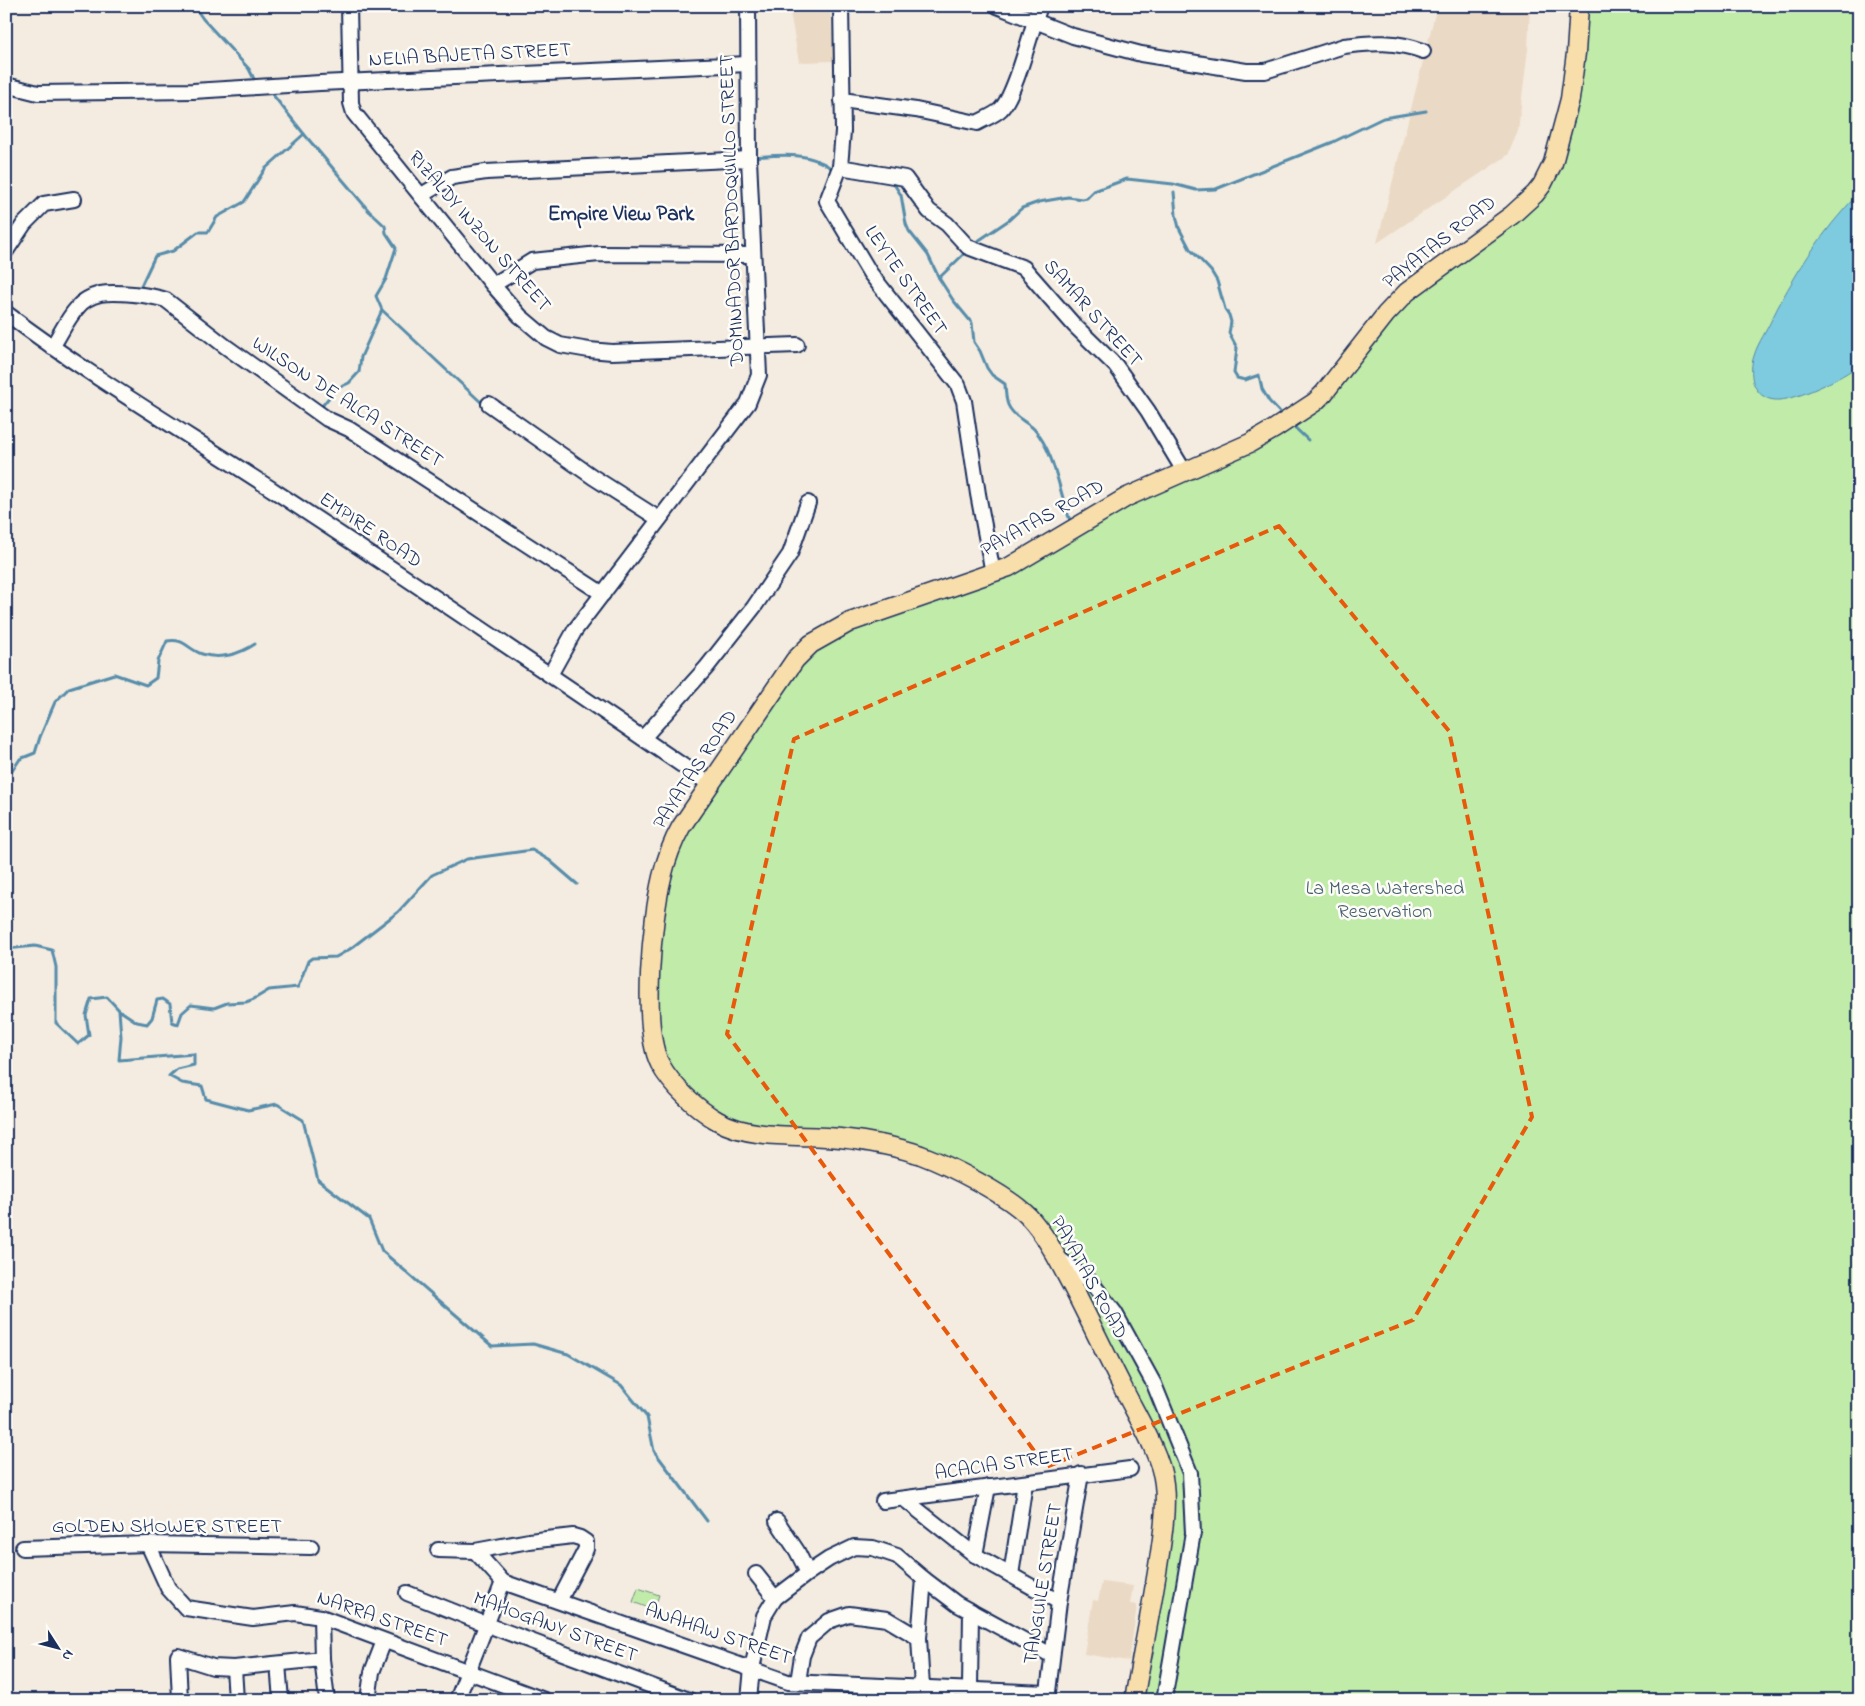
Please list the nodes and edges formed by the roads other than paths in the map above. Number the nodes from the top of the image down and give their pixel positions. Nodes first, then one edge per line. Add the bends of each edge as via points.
1 (350, 6) edge
2 (748, 6) edge
3 (840, 6) edge
4 (997, 6) edge
5 (1040, 6) edge
6 (1579, 6) edge
7 (1035, 20) junction
8 (1423, 50) dead end
9 (748, 64) junction
10 (350, 82) junction
11 (6, 85) edge
12 (842, 100) junction
13 (749, 159) junction
14 (840, 166) junction
15 (420, 195) junction
16 (74, 199) dead end
17 (6, 251) edge
18 (753, 255) junction
19 (493, 285) junction
20 (6, 313) edge
21 (797, 345) dead end
22 (52, 347) junction
23 (758, 348) junction
24 (489, 404) dead end
25 (1184, 471) junction
26 (808, 503) dead end
27 (659, 519) junction
28 (993, 573) junction
29 (603, 594) junction
30 (550, 675) junction
31 (643, 738) junction
32 (711, 785) junction
33 (1057, 1258) junction
34 (1130, 1469) dead end
35 (1081, 1474) junction
36 (1025, 1483) junction
37 (988, 1487) junction
38 (904, 1499) junction
39 (883, 1501) dead end
40 (777, 1521) dead end
41 (148, 1544) junction
42 (311, 1547) dead end
43 (23, 1548) dead end
44 (438, 1550) dead end
45 (475, 1551) junction
46 (975, 1555) junction
47 (808, 1573) junction
48 (756, 1574) dead end
49 (1011, 1575) junction
50 (924, 1579) junction
51 (503, 1582) junction
52 (407, 1593) dead end
53 (775, 1598) junction
54 (559, 1601) junction
55 (1059, 1602) junction
56 (971, 1611) junction
57 (321, 1617) junction
58 (485, 1624) junction
59 (919, 1638) junction
60 (384, 1641) junction
61 (1051, 1655) junction
62 (322, 1660) junction
63 (278, 1664) junction
64 (234, 1668) junction
65 (752, 1668) junction
66 (468, 1671) junction
67 (798, 1682) junction
68 (922, 1687) junction
69 (970, 1688) junction
70 (1047, 1696) edge
71 (180, 1700) edge
72 (236, 1700) edge
73 (281, 1700) edge
74 (327, 1700) edge
75 (368, 1700) edge
76 (457, 1700) edge
77 (544, 1700) edge
78 (689, 1700) edge
79 (749, 1700) edge
80 (1134, 1700) edge
81 (1164, 1700) edge

1 - 10 street, RIZALDY INZON STREET
2 - 9 street, DOMINADOR BARDOQUILLO STREET
3 - 12 street, LEYTE STREET
4 - 7 street
5 - 7 street
6 - 25 main road, PAYATAS ROAD via 1570,99 1549,174 1535,194 1512,215 1407,292 1315,402 1250,442
7 - 8 street via 1073,36 1141,54 1246,71 1266,71 1355,44 1406,44
7 - 12 street via 1007,100 1000,110 977,123 916,110
9 - 10 street, NELIA BAJETA STREET
9 - 13 street, DOMINADOR BARDOQUILLO STREET
10 - 11 street, NELIA BAJETA STREET via 193,91 38,93
10 - 15 street, RIZALDY INZON STREET via 354,113
12 - 14 street, LEYTE STREET
13 - 15 street via 486,172 452,177
13 - 18 street, DOMINADOR BARDOQUILLO STREET
14 - 25 street, SAMAR STREET via 905,178 929,211 947,224 968,247 1024,268 1074,325 1116,366
14 - 28 street, LEYTE STREET via 827,201 870,272 958,386 964,401
15 - 19 street, RIZALDY INZON STREET
16 - 17 street via 44,204 24,224
18 - 19 street via 600,254 532,261
18 - 23 street, DOMINADOR BARDOQUILLO STREET
19 - 23 street, RIZALDY INZON STREET via 520,316 539,333 560,345 632,353
20 - 22 street, EMPIRE ROAD
21 - 23 street, RIZALDY INZON STREET
22 - 29 street, WILSON DE ALCA STREET via 77,307 89,298 101,294 124,294 166,300 327,419 349,429
22 - 30 street, EMPIRE ROAD
23 - 27 street, DOMINADOR BARDOQUILLO STREET via 758,375 748,403
24 - 27 street
25 - 28 main road, PAYATAS ROAD via 1127,497 1009,567
26 - 31 street via 790,554 754,607 706,668
27 - 29 street, DOMINADOR BARDOQUILLO STREET
28 - 32 main road, PAYATAS ROAD via 862,617 811,644 795,660
29 - 30 street, DOMINADOR BARDOQUILLO STREET via 575,630
30 - 31 street, EMPIRE ROAD
31 - 32 street, EMPIRE ROAD
32 - 33 main road, PAYATAS ROAD via 675,838 659,890 651,962 650,1018 652,1041 659,1063 674,1084 704,1112 737,1130 875,1143 939,1163 1018,1207 1035,1224
33 - 80 main road, PAYATAS ROAD via 1150,1442 1163,1480 1159,1556
33 - 81 street via 1091,1282 1115,1313 1154,1384 1190,1473 1193,1532
34 - 35 street, ACACIA STREET
35 - 36 street, ACACIA STREET
35 - 55 street, TANGUILE STREET
36 - 37 street, ACACIA STREET
36 - 49 street
37 - 38 street, ACACIA STREET
37 - 46 street
38 - 39 street, ACACIA STREET
38 - 46 street
40 - 47 street
41 - 42 street, GOLDEN SHOWER STREET
41 - 43 street, GOLDEN SHOWER STREET
41 - 57 street, NARRA STREET via 168,1588 186,1608 253,1618 295,1613
44 - 45 street
45 - 51 street
45 - 54 street via 530,1541 580,1538 586,1542 586,1549
46 - 49 street
47 - 50 street via 854,1547 874,1548 897,1556
47 - 53 street
48 - 53 street
49 - 55 street
50 - 56 street
50 - 59 street
51 - 54 street, ANAHAW STREET
51 - 58 street
52 - 58 street, MAHOGANY STREET
53 - 65 street via 764,1616
54 - 65 street, ANAHAW STREET
55 - 61 street, TANGUILE STREET
56 - 61 street
56 - 69 street
57 - 60 street, NARRA STREET
57 - 62 street
58 - 66 street
58 - 78 street, MAHOGANY STREET
59 - 67 street via 887,1618 849,1614 829,1621 809,1638
59 - 68 street
60 - 66 street, NARRA STREET
60 - 75 street via 372,1672
61 - 70 street, TANGUILE STREET
62 - 63 street
62 - 74 street
63 - 64 street
63 - 73 street
64 - 71 street via 178,1656
64 - 72 street
65 - 67 street, ANAHAW STREET via 788,1682
65 - 79 street
66 - 76 street
66 - 77 street, NARRA STREET
67 - 68 street, ANAHAW STREET
68 - 69 street, ANAHAW STREET
69 - 70 street, ANAHAW STREET

